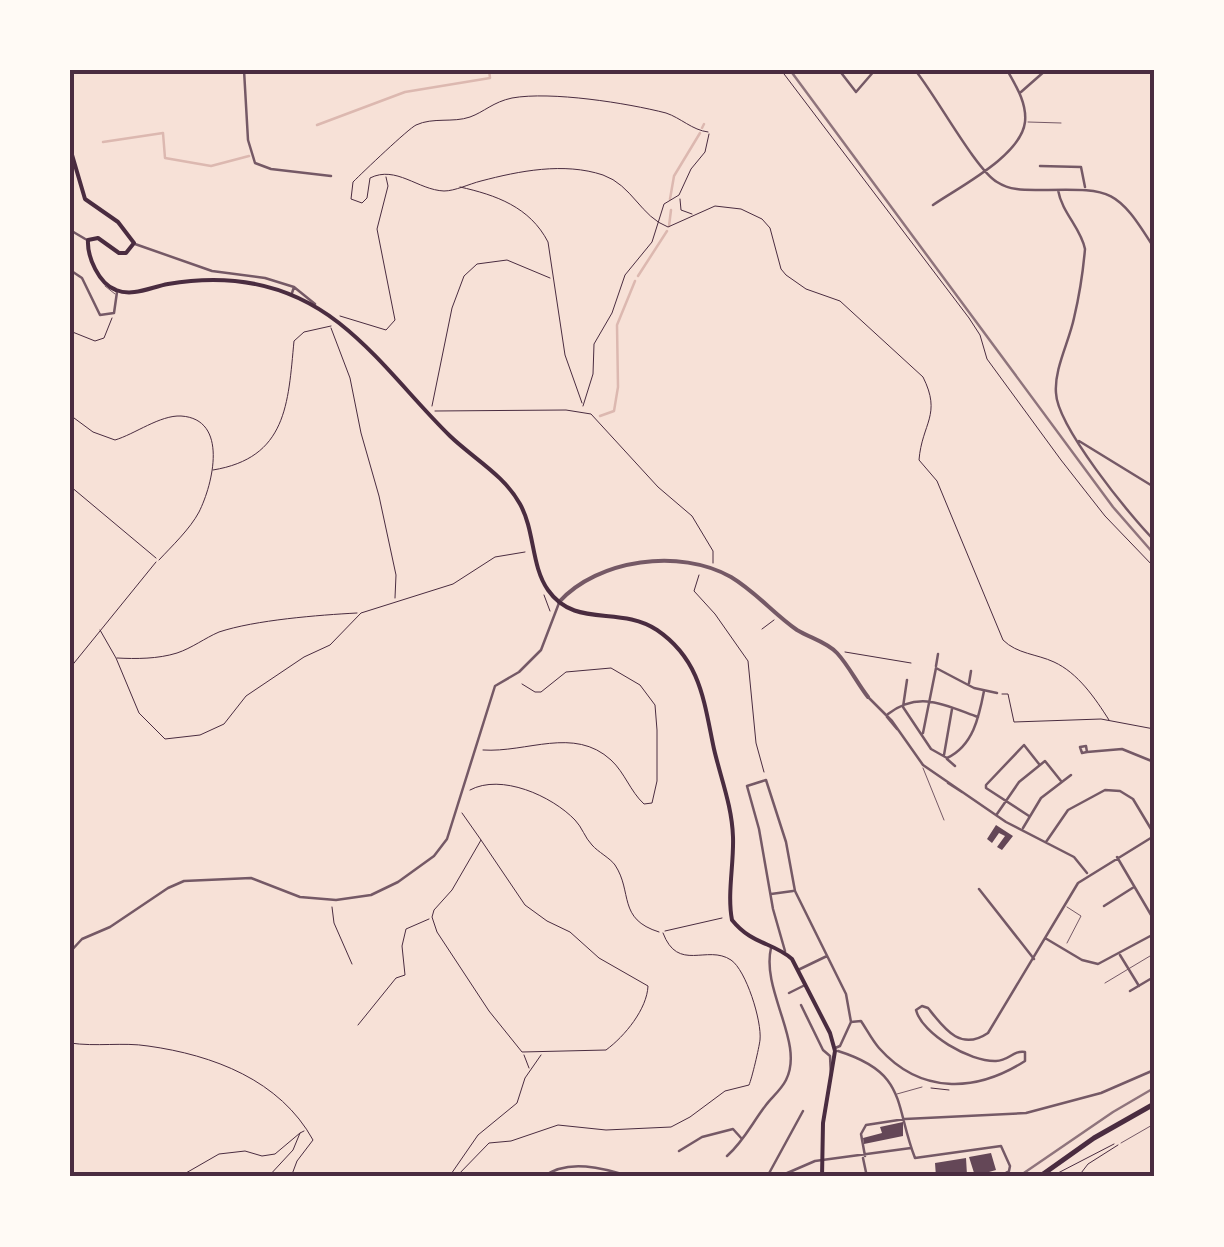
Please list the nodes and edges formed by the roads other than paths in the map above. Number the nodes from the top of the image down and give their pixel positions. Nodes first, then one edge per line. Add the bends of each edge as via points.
1 (244, 70) edge
2 (839, 70) edge
3 (875, 70) edge
4 (915, 70) edge
5 (1008, 70) edge
6 (1046, 70) edge
7 (1020, 93) junction
8 (1025, 122) junction
9 (1062, 123) dead end
10 (71, 152) edge
11 (1040, 166) dead end
12 (984, 171) junction
13 (331, 176) dead end
14 (1086, 189) junction
15 (1058, 190) junction
16 (933, 205) dead end
17 (70, 230) edge
18 (88, 240) junction
19 (134, 243) junction
20 (1154, 248) edge
21 (70, 270) edge
22 (293, 290) junction
23 (117, 293) junction
24 (1078, 441) junction
25 (1154, 486) edge
26 (1154, 540) edge
27 (560, 602) junction
28 (938, 654) dead end
29 (936, 668) junction
30 (971, 671) dead end
31 (906, 680) dead end
32 (968, 685) junction
33 (984, 691) junction
34 (997, 693) dead end
35 (868, 697) joint
36 (930, 700) junction
37 (903, 704) junction
38 (952, 708) junction
39 (886, 715) junction
40 (979, 718) junction
41 (922, 734) junction
42 (1087, 752) dead end
43 (946, 757) junction
44 (1154, 762) edge
45 (1039, 764) junction
46 (923, 765) junction
47 (955, 766) dead end
48 (1071, 775) dead end
49 (1060, 781) junction
50 (1005, 802) junction
51 (996, 816) junction
52 (1029, 816) junction
53 (944, 820) dead end
54 (1023, 828) dead end
55 (1154, 835) edge
56 (1045, 843) junction
57 (1117, 857) junction
58 (1088, 874) junction
59 (1135, 886) junction
60 (979, 890) dead end
61 (794, 891) junction
62 (770, 894) junction
63 (1064, 906) junction
64 (1104, 906) dead end
65 (1154, 920) edge
66 (1154, 934) edge
67 (1045, 938) junction
68 (1067, 943) dead end
69 (771, 948) junction
70 (70, 952) edge
71 (785, 953) junction
72 (1120, 954) junction
73 (828, 956) junction
74 (1150, 956) dead end
75 (1034, 959) junction
76 (1128, 968) junction
77 (797, 970) junction
78 (1152, 978) dead end
79 (1105, 983) dead end
80 (804, 986) junction
81 (1139, 986) junction
82 (1130, 991) dead end
83 (789, 993) dead end
84 (801, 1005) dead end
85 (851, 1022) junction
86 (835, 1049) junction
87 (1154, 1070) edge
88 (832, 1078) junction
89 (922, 1087) dead end
90 (897, 1094) junction
91 (1154, 1104) edge
92 (802, 1111) dead end
93 (906, 1119) junction
94 (1154, 1124) edge
95 (743, 1140) junction
96 (1121, 1142) road end
97 (912, 1148) junction
98 (679, 1151) dead end
99 (727, 1156) dead end
100 (864, 1156) junction
101 (822, 1161) junction
102 (498, 1177) edge
103 (512, 1177) edge
104 (543, 1177) edge
105 (631, 1177) edge
106 (768, 1177) edge
107 (778, 1177) edge
108 (822, 1177) edge
109 (866, 1177) edge
110 (999, 1177) edge
111 (1039, 1177) edge

1 - 13 street via 255,163
2 - 3 street via 856,92
4 - 12 street
5 - 7 street
6 - 7 street
7 - 8 street
8 - 9 lane
8 - 12 street via 1013,148
10 - 19 main road via 85,199
11 - 14 street via 1079,166
12 - 15 street via 1002,186
12 - 16 street
14 - 15 street
14 - 20 street via 1125,205
15 - 24 street via 1085,250 1056,393
17 - 18 street
18 - 19 main road via 98,238 126,254
18 - 23 main road via 96,269
19 - 22 street
21 - 23 street via 82,278 97,312 111,315
22 - 23 main road via 234,280
22 - 27 main road via 382,361 513,492 531,529 542,578
24 - 25 street
24 - 26 street
27 - 35 street via 583,581 610,570 659,563 713,569 836,651
27 - 69 main road via 579,613 647,624 669,639 698,677 731,813 732,918
27 - 70 street via 541,650 495,686 447,839 425,864 387,889 336,900 300,897 251,878 184,882
28 - 29 street
29 - 32 street
29 - 36 street
30 - 32 street
31 - 37 street
32 - 33 street
33 - 34 street
33 - 40 street
35 - 39 street
36 - 37 street
36 - 38 street
36 - 41 street
37 - 39 street
37 - 41 street
38 - 40 street
38 - 43 street
39 - 46 street
40 - 43 street via 967,741
41 - 43 street
42 - 44 street via 1122,748
43 - 47 street
45 - 49 street via 1048,761
45 - 50 street
45 - 50 street via 1024,746 996,771 986,788
46 - 51 street
46 - 53 lane
48 - 49 street
49 - 52 street
50 - 51 street
50 - 52 street
51 - 56 street
52 - 54 street
55 - 56 street via 1133,799 1105,790 1068,810
55 - 57 street
56 - 58 street via 1080,862
57 - 58 street
57 - 59 street
58 - 63 street
59 - 64 street
59 - 65 street
60 - 75 street
61 - 62 street
61 - 62 street via 766,780 747,786
61 - 73 street
62 - 71 street
63 - 67 street
63 - 68 lane via 1081,916
66 - 72 street
67 - 72 street via 1091,963
67 - 75 street
69 - 71 main road
69 - 95 street via 772,989 790,1069
71 - 77 main road
72 - 76 street
73 - 77 street
73 - 85 street
74 - 76 lane
75 - 85 street via 993,1028 976,1040 947,1032 928,1008 916,1010 966,1055 997,1061 1026,1053 1025,1061 989,1080 945,1084 915,1078 880,1050 860,1020
76 - 79 lane
76 - 81 street
77 - 80 main road
78 - 81 street
80 - 83 street
80 - 86 main road
81 - 82 street
84 - 88 street via 830,1056
85 - 86 street
86 - 88 main road
86 - 90 street via 874,1068
87 - 93 street via 1026,1113
88 - 101 main road
89 - 90 lane
90 - 93 street
91 - 111 main road
92 - 106 street
93 - 97 street
93 - 100 street via 866,1125
94 - 96 lane
95 - 98 street via 733,1130
95 - 99 street
97 - 100 street
97 - 110 street via 915,1159 1001,1146 1010,1166
100 - 101 street
100 - 109 street
101 - 107 street
101 - 108 main road
102 - 103 street
104 - 105 street via 571,1167

